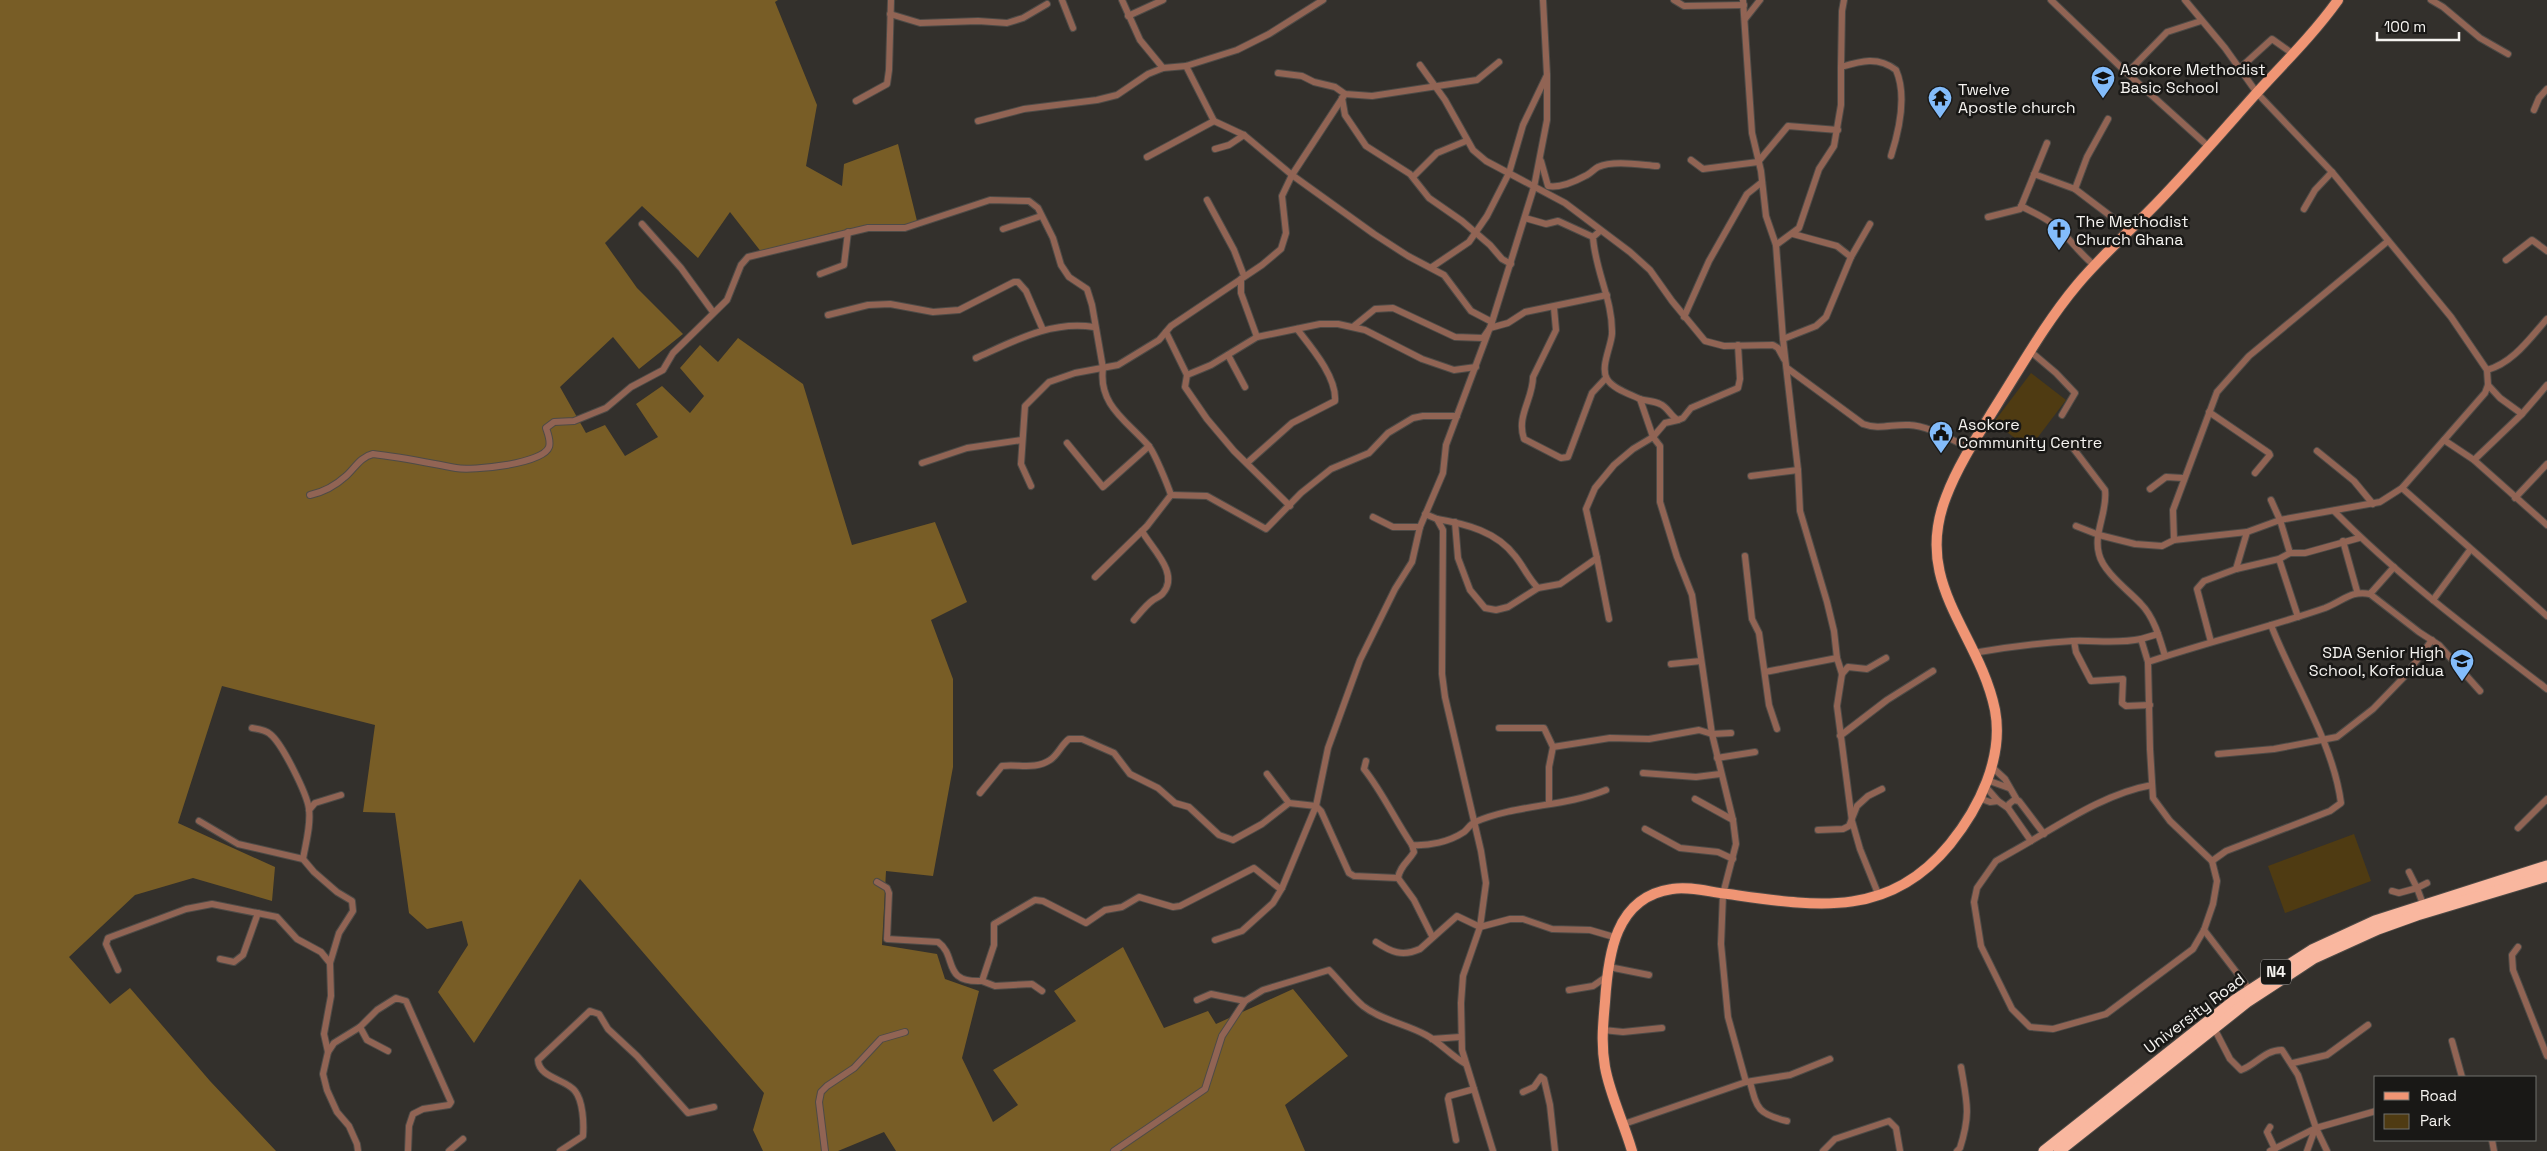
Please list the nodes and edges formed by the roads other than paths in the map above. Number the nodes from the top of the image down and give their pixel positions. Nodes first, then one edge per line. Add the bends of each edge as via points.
1 (891, 0) edge
2 (1062, 0) edge
3 (1122, 0) edge
4 (1163, 0) edge
5 (1323, 0) edge
6 (1543, 0) edge
7 (1674, 0) edge
8 (1760, 0) edge
9 (1844, 0) edge
10 (2051, 0) edge
11 (2185, 0) edge
12 (2338, 0) edge
13 (2431, 0) edge
14 (1743, 2) edge
15 (1047, 4) dead end
16 (890, 14) junction
17 (1128, 16) junction
18 (1745, 19) junction
19 (2200, 21) junction
20 (1073, 28) dead end
21 (2293, 54) junction
22 (2508, 54) dead end
23 (1498, 62) dead end
24 (1186, 66) junction
25 (1420, 66) dead end
26 (1841, 67) junction
27 (1163, 68) junction
28 (2239, 69) junction
29 (1278, 72) dead end
30 (2127, 74) junction
31 (1547, 75) junction
32 (1435, 86) junction
33 (2547, 90) edge
34 (2257, 93) junction
35 (1344, 96) junction
36 (856, 101) dead end
37 (2534, 110) dead end
38 (2108, 119) dead end
39 (978, 121) dead end
40 (1214, 121) junction
41 (1838, 130) junction
42 (1244, 135) junction
43 (1466, 141) junction
44 (2047, 143) dead end
45 (2209, 147) junction
46 (1216, 149) dead end
47 (1891, 156) dead end
48 (1147, 157) dead end
49 (1540, 158) junction
50 (1691, 160) dead end
51 (1758, 162) junction
52 (1657, 166) dead end
53 (2332, 172) junction
54 (1509, 173) junction
55 (2034, 174) junction
56 (1292, 175) junction
57 (1412, 177) junction
58 (1762, 182) junction
59 (1534, 187) junction
60 (2075, 189) junction
61 (1207, 200) dead end
62 (2021, 206) junction
63 (2304, 209) dead end
64 (1042, 216) junction
65 (1988, 217) dead end
66 (1525, 218) junction
67 (642, 224) dead end
68 (1870, 224) dead end
69 (1003, 229) dead end
70 (2130, 230) junction
71 (1600, 231) junction
72 (848, 232) junction
73 (1476, 233) junction
74 (1793, 234) junction
75 (1592, 237) junction
76 (2388, 241) junction
77 (1776, 245) junction
78 (2547, 251) edge
79 (1851, 257) junction
80 (2506, 260) dead end
81 (1511, 264) junction
82 (2094, 265) junction
83 (1432, 267) junction
84 (820, 274) dead end
85 (1243, 278) junction
86 (1607, 295) junction
87 (1554, 308) junction
88 (713, 312) junction
89 (828, 315) dead end
90 (1684, 316) junction
91 (2547, 319) edge
92 (1491, 325) junction
93 (1354, 326) junction
94 (1094, 327) junction
95 (1297, 328) junction
96 (1042, 330) junction
97 (1166, 332) junction
98 (1256, 337) junction
99 (1783, 338) junction
100 (1738, 346) junction
101 (2030, 352) junction
102 (1228, 355) junction
103 (976, 358) dead end
104 (1476, 367) junction
105 (1103, 368) junction
106 (1787, 368) junction
107 (2487, 370) junction
108 (1187, 376) junction
109 (1606, 378) junction
110 (2547, 385) edge
111 (2488, 386) junction
112 (1245, 387) dead end
113 (1640, 399) junction
114 (2209, 412) junction
115 (2522, 414) junction
116 (2062, 415) dead end
117 (1457, 416) junction
118 (1678, 420) junction
119 (1653, 437) junction
120 (1022, 440) junction
121 (2444, 440) junction
122 (1067, 442) dead end
123 (1150, 446) junction
124 (1970, 448) junction
125 (2073, 448) dead end
126 (2317, 451) dead end
127 (2474, 460) junction
128 (922, 462) dead end
129 (1247, 463) junction
130 (2547, 464) edge
131 (1798, 470) junction
132 (2255, 473) dead end
133 (1751, 476) dead end
134 (2183, 478) junction
135 (1030, 486) dead end
136 (2150, 488) dead end
137 (2402, 488) junction
138 (1171, 495) junction
139 (310, 496) dead end
140 (2515, 498) junction
141 (2271, 500) dead end
142 (2373, 504) junction
143 (1290, 506) junction
144 (2334, 512) junction
145 (1425, 514) junction
146 (1373, 517) dead end
147 (1437, 519) junction
148 (2280, 520) junction
149 (1455, 522) junction
150 (2547, 525) edge
151 (2076, 526) dead end
152 (1420, 527) junction
153 (1142, 531) junction
154 (2247, 532) junction
155 (2099, 535) junction
156 (2360, 538) junction
157 (2174, 540) junction
158 (2343, 541) junction
159 (2470, 550) junction
160 (2290, 553) junction
161 (1745, 556) dead end
162 (1597, 558) junction
163 (2279, 559) junction
164 (2394, 566) junction
165 (2236, 569) junction
166 (1095, 577) dead end
167 (1538, 588) junction
168 (2357, 591) junction
169 (2370, 594) junction
170 (2433, 600) junction
171 (2547, 616) edge
172 (2298, 617) junction
173 (1609, 619) dead end
174 (1134, 620) dead end
175 (2270, 625) junction
176 (2158, 634) junction
177 (2141, 639) junction
178 (2432, 640) junction
179 (2074, 641) junction
180 (2211, 642) junction
181 (1973, 653) junction
182 (2165, 656) junction
183 (1837, 658) junction
184 (1886, 658) dead end
185 (1701, 662) junction
186 (2148, 662) junction
187 (1671, 664) dead end
188 (1933, 670) dead end
189 (1765, 672) junction
190 (1842, 674) junction
191 (2546, 687) edge
192 (2480, 691) dead end
193 (2150, 705) junction
194 (252, 728) dead end
195 (1499, 728) dead end
196 (1777, 728) dead end
197 (1731, 733) dead end
198 (1712, 734) junction
199 (1840, 736) junction
200 (2322, 739) junction
201 (1554, 747) junction
202 (1755, 752) dead end
203 (2218, 754) dead end
204 (1717, 758) junction
205 (1366, 761) dead end
206 (1992, 767) junction
207 (1643, 773) dead end
208 (1267, 774) dead end
209 (1720, 774) junction
210 (1986, 782) junction
211 (2152, 785) junction
212 (2009, 788) junction
213 (1882, 789) dead end
214 (1606, 790) dead end
215 (980, 793) dead end
216 (341, 795) dead end
217 (1979, 798) junction
218 (2547, 799) edge
219 (1695, 800) dead end
220 (2017, 800) junction
221 (1998, 801) junction
222 (1289, 803) junction
223 (1549, 803) junction
224 (1316, 806) junction
225 (2008, 808) junction
226 (309, 810) junction
227 (1733, 820) junction
228 (1852, 821) junction
229 (199, 822) dead end
230 (1473, 822) junction
231 (2518, 828) dead end
232 (1645, 829) dead end
233 (1818, 830) dead end
234 (2044, 834) junction
235 (2031, 841) junction
236 (1412, 845) junction
237 (303, 859) junction
238 (1733, 859) junction
239 (2212, 861) junction
240 (2547, 866) edge
241 (2409, 872) dead end
242 (2547, 876) edge
243 (1398, 878) junction
244 (877, 882) dead end
245 (2427, 883) dead end
246 (1282, 888) junction
247 (2417, 888) junction
248 (2392, 890) dead end
249 (1723, 894) junction
250 (1879, 896) junction
251 (2423, 904) junction
252 (258, 913) junction
253 (1480, 926) junction
254 (2204, 930) junction
255 (1432, 936) junction
256 (1614, 937) junction
257 (1216, 940) dead end
258 (1376, 942) dead end
259 (2518, 948) dead end
260 (220, 959) dead end
261 (330, 963) junction
262 (1609, 967) junction
263 (118, 970) dead end
264 (1649, 975) dead end
265 (1606, 977) junction
266 (982, 981) junction
267 (1569, 990) dead end
268 (2250, 990) junction
269 (1042, 991) dead end
270 (1197, 1000) dead end
271 (1245, 1001) junction
272 (2368, 1025) dead end
273 (360, 1027) junction
274 (1662, 1028) dead end
275 (2214, 1028) junction
276 (1603, 1030) junction
277 (905, 1032) dead end
278 (1460, 1036) junction
279 (1432, 1039) junction
280 (2452, 1041) dead end
281 (2183, 1046) junction
282 (388, 1051) dead end
283 (328, 1052) junction
284 (2547, 1056) edge
285 (1830, 1059) dead end
286 (2293, 1063) junction
287 (1466, 1064) junction
288 (1961, 1067) dead end
289 (2462, 1076) edge
290 (1748, 1082) junction
291 (1474, 1089) junction
292 (1522, 1092) dead end
293 (714, 1107) dead end
294 (2374, 1112) edge
295 (1787, 1122) dead end
296 (1624, 1124) junction
297 (2270, 1127) dead end
298 (2316, 1128) junction
299 (463, 1139) dead end
300 (1456, 1140) dead end
301 (2272, 1150) edge
302 (358, 1151) edge
303 (408, 1151) edge
304 (449, 1151) edge
305 (560, 1151) edge
306 (825, 1151) edge
307 (1114, 1151) edge
308 (1493, 1151) edge
309 (1555, 1151) edge
310 (1632, 1151) edge
311 (1823, 1151) edge
312 (1900, 1151) edge
313 (1957, 1151) edge
314 (2044, 1151) edge
315 (2059, 1151) edge
316 (2307, 1151) edge
317 (2327, 1151) edge

1 - 16 street
2 - 20 street
3 - 17 street
4 - 17 street
5 - 24 street via 1237,50
6 - 31 street
7 - 14 street via 1684,6
8 - 18 street
9 - 26 street
10 - 30 street
11 - 19 street
12 - 21 main road
13 - 22 street via 2443,6 2480,38
14 - 18 street
15 - 16 street via 1007,23 920,23
16 - 36 street via 886,84
17 - 27 street via 1140,40
18 - 51 street via 1752,133
19 - 28 street
19 - 30 street via 2167,32
21 - 28 street via 2272,39
21 - 34 main road
23 - 32 street via 1477,80
24 - 27 street
24 - 40 street
25 - 32 street
26 - 41 street
26 - 47 street via 1879,61 1896,70 1900,87 1899,119
27 - 39 street via 1107,98 1024,109
28 - 34 street
29 - 35 street via 1335,87
30 - 45 street
31 - 49 street via 1548,120
31 - 54 street via 1523,125
32 - 35 street via 1372,96
32 - 43 street
33 - 37 street
34 - 45 main road
34 - 53 street
35 - 56 street
35 - 57 street via 1345,115 1366,146
38 - 60 street via 2087,157
40 - 42 street
40 - 48 street
41 - 51 street via 1788,126
41 - 74 street via 1834,146 1819,169 1804,220
42 - 46 street
42 - 56 street
43 - 54 street via 1486,161
43 - 57 street via 1437,153
44 - 55 street
45 - 70 main road
49 - 52 street via 1548,186 1565,185 1598,167 1622,163
49 - 59 street
50 - 51 street via 1703,169
51 - 58 street
53 - 63 street via 2315,190
53 - 76 street
54 - 59 street
54 - 73 street via 1500,195
55 - 60 street
55 - 62 street
56 - 83 street via 1374,234
56 - 85 street via 1282,196 1286,232 1281,249
57 - 73 street via 1429,198
58 - 77 street via 1766,216
58 - 90 street via 1747,194 1709,261
59 - 66 street
59 - 71 street via 1565,203
60 - 70 street
61 - 85 street via 1234,250
62 - 65 street via 2016,211
62 - 82 street via 2058,228 2080,255
64 - 69 street
64 - 72 street via 1029,201 990,200 904,228 868,228
64 - 94 street via 1061,265 1069,277 1087,289
66 - 75 street via 1546,224 1558,222
66 - 81 street
67 - 88 street via 681,268
68 - 79 street
70 - 82 main road
71 - 75 street
71 - 90 street via 1650,270
72 - 84 street via 844,265
72 - 88 street via 748,257 741,265 727,300
73 - 81 street
73 - 83 street via 1466,244
74 - 77 street
74 - 79 street via 1837,246
75 - 86 street
76 - 107 street via 2451,317
76 - 114 street via 2249,356 2216,392
77 - 99 street
78 - 80 street via 2532,240
79 - 99 street via 1822,323
81 - 92 street
82 - 101 main road via 2060,305
83 - 92 street via 1452,283 1471,310
85 - 97 street
85 - 98 street via 1241,293
86 - 87 street
86 - 109 street via 1612,336 1605,366
87 - 92 street via 1525,312 1508,323
87 - 109 street via 1556,330 1533,377 1521,419 1524,439 1561,458 1568,457 1592,393
88 - 139 street via 673,353 663,370 631,387 606,408 574,421 548,425 549,449 538,458 488,467 456,468 373,454 363,457 332,488
89 - 96 street via 868,305 890,304 933,312 959,310 1018,282 1026,291
90 - 100 street via 1705,341
91 - 107 street via 2515,354 2498,368
92 - 93 street via 1483,338 1455,336 1393,308 1375,309
92 - 104 street
93 - 95 street via 1320,324
93 - 104 street via 1422,359 1454,370
94 - 96 street via 1077,324
94 - 105 street
95 - 98 street
95 - 129 street via 1324,364 1334,401 1292,423
96 - 103 street
97 - 105 street via 1159,340 1118,365
97 - 108 street
98 - 102 street
99 - 106 street
100 - 106 street via 1773,346 1782,353
100 - 118 street via 1738,388 1691,408
101 - 116 street via 2075,392
101 - 124 main road
102 - 108 street
102 - 112 street
104 - 117 street
105 - 120 street via 1049,382 1025,406
105 - 123 street via 1104,392 1114,412
106 - 124 street via 1863,424 1874,428 1922,427
106 - 131 street
107 - 111 street
108 - 129 street via 1185,387 1207,419
109 - 113 street
110 - 115 street
111 - 115 street
111 - 121 street
113 - 118 street via 1659,403
113 - 119 street
114 - 132 street via 2267,452 2270,456
114 - 134 street
115 - 127 street
117 - 143 street via 1413,418 1388,433 1369,453 1331,469
117 - 145 street via 1446,445 1443,473
118 - 119 street via 1664,423
119 - 162 street via 1614,465 1595,488 1586,510
119 - 185 street via 1660,446 1662,511 1692,595
120 - 128 street via 967,448
120 - 135 street via 1021,464
121 - 127 street
121 - 137 street
122 - 123 street via 1103,487
123 - 138 street
124 - 181 main road via 1945,499 1935,556 1943,588
125 - 155 street via 2105,490
126 - 142 street via 2354,481
127 - 140 street
129 - 143 street
130 - 140 street
131 - 133 street
131 - 183 street via 1800,512 1827,602
134 - 136 street via 2166,477
134 - 157 street via 2173,510
137 - 142 street
137 - 159 street
138 - 143 street via 1207,496 1262,529 1266,529
138 - 153 street
140 - 150 street
141 - 148 street
142 - 144 street
144 - 148 street
144 - 156 street
145 - 147 street
145 - 152 street
146 - 152 street via 1393,527
147 - 149 street
147 - 230 street via 1443,530 1444,544 1442,674
148 - 154 street
148 - 160 street
149 - 167 street via 1493,535 1504,543
149 - 167 street via 1462,571 1470,590 1485,608 1508,607
151 - 155 street
152 - 224 street via 1412,562 1395,589 1350,684 1328,748
153 - 166 street
153 - 174 street via 1149,546 1167,568 1169,577 1163,593
154 - 157 street
154 - 165 street
155 - 157 street via 2149,546 2162,546
155 - 176 street via 2096,543 2101,560 2142,604
156 - 158 street
156 - 164 street
158 - 160 street via 2305,553
158 - 168 street
159 - 170 street
159 - 171 street
160 - 163 street
161 - 189 street via 1752,619 1759,633
162 - 167 street via 1560,584
162 - 173 street
163 - 165 street
163 - 172 street
164 - 169 street
164 - 170 street
165 - 180 street via 2204,581 2196,590
168 - 169 street
168 - 172 street via 2334,604
169 - 178 street
170 - 191 street
172 - 175 street
175 - 180 street
175 - 200 street
176 - 177 street
176 - 182 street
177 - 179 street via 2121,643
177 - 186 street
178 - 192 street
178 - 200 street via 2405,676 2373,709 2346,732
179 - 181 street
179 - 193 street via 2091,681 2123,679 2122,703 2126,706
180 - 182 street
181 - 206 main road via 1995,712
182 - 186 street
183 - 189 street
183 - 190 street
184 - 190 street via 1867,669 1848,667
185 - 187 street
185 - 198 street
186 - 193 street
188 - 199 street
189 - 196 street via 1769,705
190 - 199 street via 1837,706
193 - 211 street
194 - 226 street via 269,732 278,742 303,785
195 - 201 street via 1544,728
197 - 198 street
198 - 201 street via 1699,730 1649,739 1610,738
198 - 204 street
199 - 228 street
200 - 203 street via 2274,749
200 - 239 street via 2334,771 2340,803 2330,811 2226,851
201 - 223 street via 1549,767
202 - 204 street
204 - 209 street
205 - 236 street via 1364,769
206 - 210 main road
206 - 212 street via 2005,779
207 - 209 street via 1696,777
208 - 222 street
209 - 227 street
210 - 212 street
210 - 217 main road
210 - 221 street
211 - 234 street via 2094,805
211 - 239 street via 2158,808
212 - 220 street
212 - 221 street via 2002,792
213 - 228 street via 1857,806
214 - 223 street via 1569,802
215 - 222 street via 1002,766 1040,765 1050,760 1069,739 1082,739 1114,753 1130,774 1158,788 1175,803 1189,807 1220,835 1233,840 1262,824
216 - 226 street via 315,803
217 - 221 street
217 - 250 main road via 1969,818 1936,861
218 - 231 street
219 - 227 street
220 - 225 street
220 - 234 street
221 - 225 street
222 - 224 street
223 - 230 street
224 - 243 street via 1349,872 1354,876
224 - 246 street
225 - 235 street
226 - 237 street via 310,823
227 - 238 street via 1736,844
228 - 233 street via 1843,829
228 - 250 street
229 - 237 street via 238,844
230 - 236 street via 1463,833 1436,844
230 - 253 street via 1486,883
232 - 238 street via 1680,848 1718,852
234 - 235 street
235 - 254 street via 1996,861 1977,888 1974,902 1982,946 2012,1009 2030,1027 2053,1029 2106,1014 2193,949
236 - 243 street via 1414,852 1402,865
237 - 261 street via 337,892 352,901 354,907 337,937
238 - 249 street
239 - 254 street via 2217,881
240 - 251 highway, University Road / N4
241 - 247 street
242 - 275 highway, University Road / N4 via 2417,915 2341,946 2285,976
243 - 255 street via 1414,900
244 - 266 street via 889,893 887,939 938,942 956,975 972,982
245 - 247 street
246 - 257 street via 1274,903 1242,931
246 - 266 street via 1254,868 1180,906 1139,897 1122,908 1105,910 1086,923 1035,900 994,924 994,945
247 - 248 street via 2399,893
247 - 251 street
249 - 250 main road via 1825,905
249 - 256 main road via 1676,888 1648,896 1636,904
249 - 290 street via 1721,944 1728,1017
251 - 268 highway, University Road / N4 via 2375,921 2312,950
252 - 260 street via 243,955 234,962
252 - 261 street via 276,917 298,939 321,952
252 - 263 street via 236,907 197,905 132,928 108,938 106,944
253 - 255 street via 1457,916
253 - 256 street via 1523,919 1552,929 1590,930
253 - 278 street via 1463,976
254 - 268 street
255 - 258 street via 1420,949 1407,954 1390,951
256 - 262 main road
259 - 284 street via 2512,956 2512,970
261 - 283 street via 331,996 324,1034
262 - 264 street
262 - 265 main road
265 - 267 street via 1593,986
265 - 276 main road
266 - 269 street via 995,986 1032,984
268 - 281 highway, University Road / N4
270 - 271 street via 1211,994
271 - 279 street via 1263,990 1329,970 1364,1006
271 - 307 street via 1222,1036 1205,1089
272 - 286 street via 2327,1055
273 - 282 street via 367,1040
273 - 283 street via 334,1043
273 - 303 street via 384,1004 403,998 451,1098 449,1105 422,1109 413,1114
274 - 276 street via 1623,1032
275 - 281 highway, University Road / N4
275 - 286 street via 2230,1060 2241,1070 2274,1050 2282,1050
276 - 296 main road via 1606,1072
277 - 306 street via 881,1039 854,1068 821,1092 819,1102
278 - 279 street
278 - 287 street
279 - 287 street
280 - 289 street
281 - 314 highway, University Road / N4
281 - 315 highway, University Road / N4
283 - 302 street via 323,1074 327,1090 337,1112 349,1126
285 - 290 street via 1790,1075
286 - 298 street
287 - 291 street
288 - 313 street via 1968,1122
290 - 295 street via 1758,1110 1768,1117
290 - 296 street
291 - 300 street via 1448,1099
291 - 308 street
292 - 309 street via 1534,1087 1541,1077 1544,1079
293 - 305 street via 688,1113 637,1056 612,1034 599,1014 590,1011 538,1060 544,1072 570,1086 580,1099 583,1136
294 - 298 street
296 - 310 main road
297 - 301 street via 2267,1132
298 - 301 street
298 - 316 street
298 - 317 street
299 - 304 street
311 - 312 street via 1835,1139 1889,1121 1896,1128

